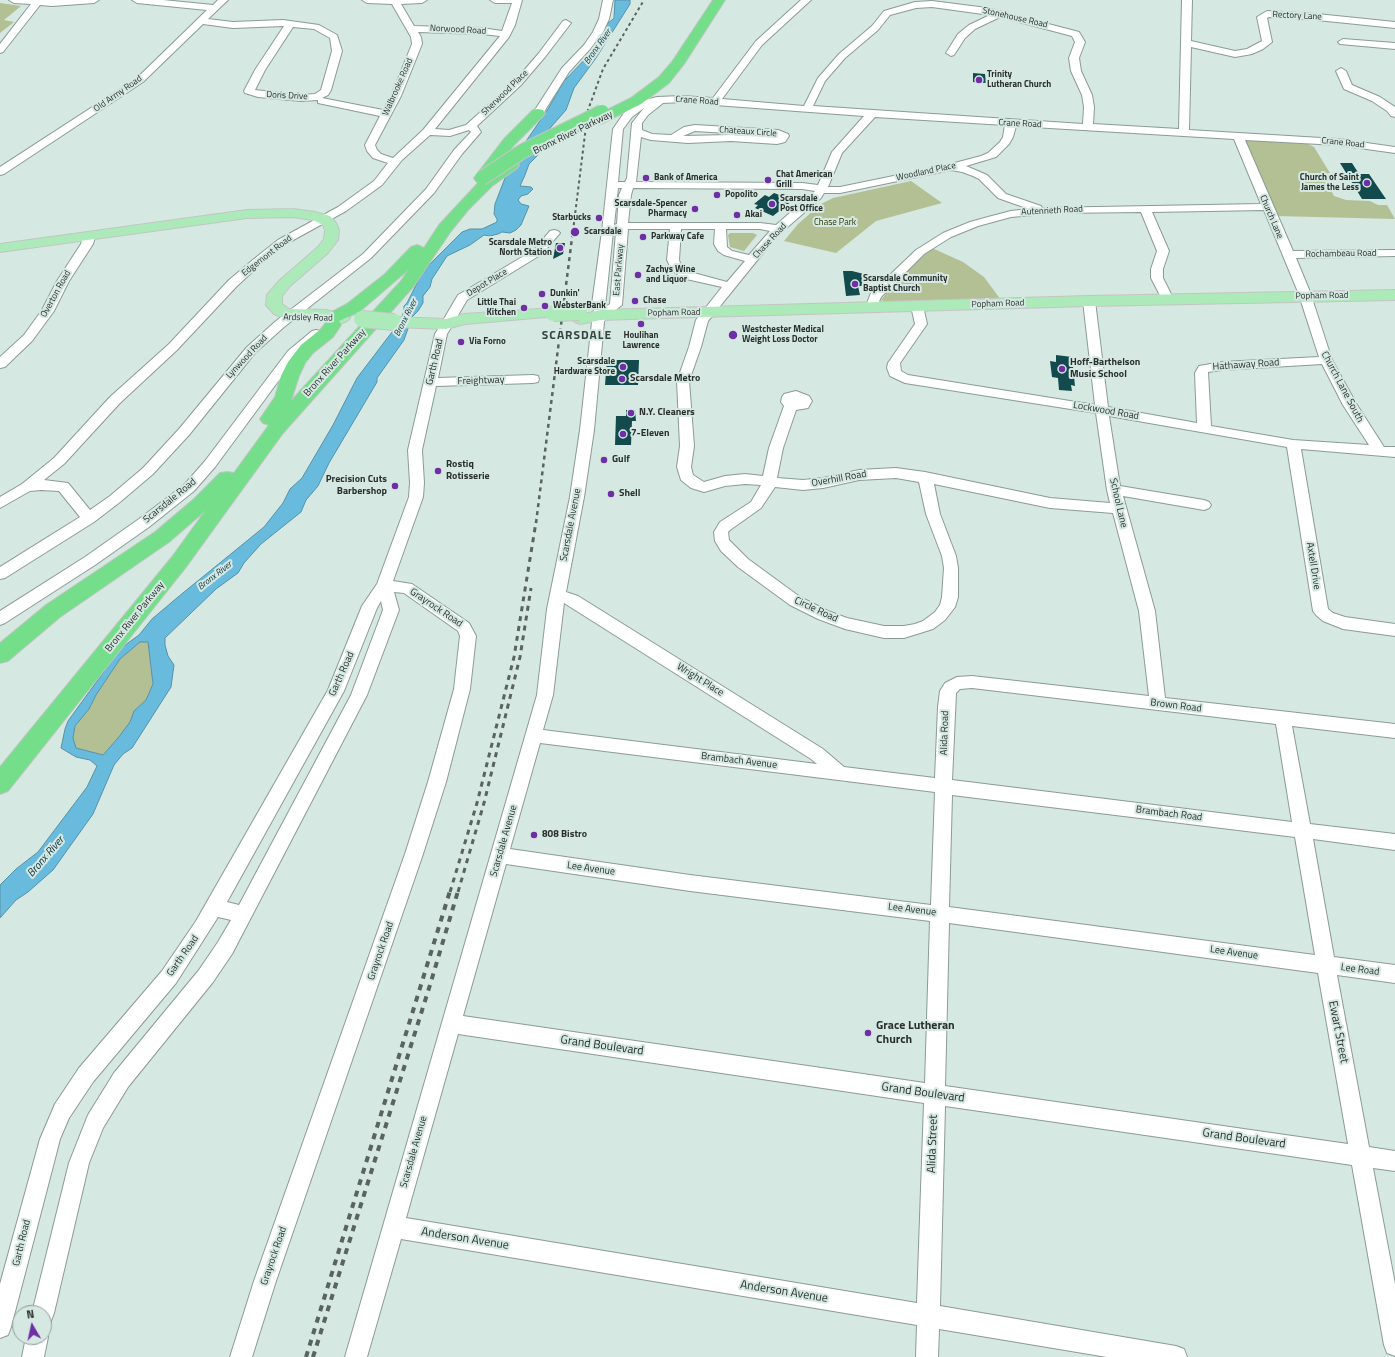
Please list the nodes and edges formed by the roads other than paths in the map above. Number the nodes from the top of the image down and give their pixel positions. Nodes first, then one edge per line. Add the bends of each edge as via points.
1 (14, 0) edge
2 (94, 0) edge
3 (137, 0) edge
4 (223, 0) edge
5 (367, 0) edge
6 (422, 0) edge
7 (495, 0) edge
8 (608, 0) edge
9 (719, 0) edge
10 (806, 0) edge
11 (1187, 0) edge
12 (394, 1) edge
13 (517, 1) edge
14 (37, 3) junction
15 (215, 8) junction
16 (999, 14) junction
17 (201, 21) junction
18 (566, 23) dead end
19 (290, 24) junction
20 (696, 26) junction
21 (411, 29) junction
22 (506, 34) junction
23 (1393, 35) edge
24 (1343, 42) dead end
25 (1187, 43) junction
26 (0, 50) edge
27 (951, 53) dead end
28 (1341, 71) dead end
29 (322, 101) dead end
30 (653, 102) junction
31 (715, 102) junction
32 (807, 109) junction
33 (538, 112) joint
34 (387, 114) junction
35 (872, 114) junction
36 (1395, 114) edge
37 (600, 118) junction
38 (1011, 123) junction
39 (621, 124) junction
40 (470, 127) junction
41 (636, 128) junction
42 (1088, 128) junction
43 (427, 132) junction
44 (1184, 133) junction
45 (1238, 136) junction
46 (660, 137) junction
47 (673, 138) junction
48 (635, 148) junction
49 (1395, 150) edge
50 (992, 155) junction
51 (396, 162) junction
52 (948, 168) junction
53 (0, 172) edge
54 (983, 177) junction
55 (483, 180) junction
56 (612, 185) junction
57 (629, 185) junction
58 (821, 190) junction
59 (1002, 196) junction
60 (1267, 207) junction
61 (1145, 209) junction
62 (1056, 210) junction
63 (992, 219) junction
64 (321, 221) junction
65 (623, 223) junction
66 (609, 226) junction
67 (676, 226) junction
68 (720, 226) junction
69 (437, 228) junction
70 (778, 229) junction
71 (554, 233) dead end
72 (89, 237) junction
73 (0, 248) edge
74 (1395, 253) edge
75 (1288, 255) junction
76 (752, 260) junction
77 (600, 276) junction
78 (618, 279) junction
79 (731, 286) junction
80 (1395, 295) edge
81 (1305, 297) junction
82 (721, 298) junction
83 (1168, 300) junction
84 (1089, 301) junction
85 (917, 306) junction
86 (871, 308) junction
87 (764, 310) junction
88 (709, 312) junction
89 (602, 315) junction
90 (290, 316) junction
91 (337, 320) junction
92 (446, 324) junction
93 (1326, 360) junction
94 (0, 364) edge
95 (532, 379) dead end
96 (430, 382) junction
97 (791, 405) dead end
98 (1102, 410) junction
99 (1204, 429) junction
100 (1293, 444) junction
101 (250, 449) junction
102 (1379, 450) junction
103 (1395, 452) edge
104 (59, 461) junction
105 (925, 478) junction
106 (768, 481) junction
107 (63, 486) junction
108 (27, 487) junction
109 (1114, 490) junction
110 (0, 504) edge
111 (1204, 505) dead end
112 (1118, 508) junction
113 (89, 518) junction
114 (2, 570) edge
115 (384, 586) junction
116 (558, 595) junction
117 (2, 616) edge
118 (1395, 630) edge
119 (0, 655) edge
120 (341, 680) junction
121 (957, 683) joint
122 (364, 684) junction
123 (1158, 704) junction
124 (1283, 718) junction
125 (1395, 731) edge
126 (534, 736) junction
127 (838, 772) junction
128 (0, 784) edge
129 (944, 787) junction
130 (1304, 831) junction
131 (1395, 842) edge
132 (499, 855) junction
133 (214, 908) junction
134 (244, 914) junction
135 (940, 914) junction
136 (1326, 965) junction
137 (1395, 974) edge
138 (451, 1024) junction
139 (934, 1094) junction
140 (1362, 1156) junction
141 (1395, 1161) edge
142 (393, 1227) junction
143 (45, 1305) edge
144 (928, 1316) junction
145 (0, 1327) edge
146 (35, 1345) edge
147 (1395, 1345) edge
148 (33, 1357) edge
149 (241, 1357) edge
150 (356, 1357) edge
151 (927, 1357) edge
152 (1176, 1357) edge

1 - 14 street
2 - 14 street
3 - 15 street
4 - 15 street, Old Army Road
5 - 12 street
6 - 12 street
7 - 13 street
8 - 33 street via 598,32 565,70
9 - 20 highway via 710,15 706,32
10 - 31 street via 759,43
11 - 25 street
12 - 21 street, Walbrooke Road
13 - 22 street, Edgemont Road
14 - 26 street
15 - 17 street, Old Army Road
16 - 27 street via 972,27 961,36
16 - 32 street, Stonehouse Road via 932,4 915,4 891,11 842,56 821,80
16 - 42 street, Stonehouse Road via 1076,34 1080,42 1074,58 1089,107
17 - 19 street, Doris Drive via 233,25
17 - 53 street, Old Army Road via 140,80
18 - 40 street, Sherwood Place via 514,87
19 - 19 street, Doris Drive via 316,27 334,38 337,51 324,93 317,97 301,98 249,91
20 - 30 highway via 678,76
20 - 37 highway, Bronx River Parkway via 677,64 664,80 636,100
21 - 22 street, Norwood Road
21 - 34 street, Walbrooke Road via 417,40 416,47
22 - 43 street, Edgemont Road
23 - 24 street
23 - 25 street, Rectory Lane via 1317,17 1267,14 1262,17 1267,42 1249,52 1235,54
25 - 44 street
28 - 36 street via 1348,87 1376,99
29 - 34 street
30 - 31 street, Crane Road
30 - 39 street via 632,111
30 - 41 street via 641,116
31 - 32 street, Crane Road
32 - 35 street, Crane Road
33 - 55 highway via 509,142
34 - 51 street, Walbrooke Road via 370,147 379,157
35 - 38 street, Crane Road
35 - 58 street, Chase Road via 837,152
37 - 39 highway via 614,119
37 - 55 highway, Bronx River Parkway, bridge via 523,151
38 - 42 street, Crane Road
38 - 50 street, Woodland Place via 1007,140
39 - 41 street, Chateaux Circle
39 - 56 street, East Parkway
40 - 43 street, Sherwood Place via 450,133
40 - 90 street, Lynwood Road via 476,132 430,191 367,256
41 - 46 street, Chateaux Circle via 648,136
41 - 48 street, East Parkway
42 - 44 street, Crane Road
43 - 51 street, Edgemont Road
44 - 45 street, Crane Road
45 - 49 street, Crane Road via 1338,142
45 - 60 street, Church Lane
46 - 47 street, Chateaux Circle
46 - 48 street, Chateaux Circle via 646,140
47 - 47 street, Chateaux Circle via 777,141 784,136 778,133 695,128
48 - 57 street, East Parkway
50 - 52 street, Woodland Place
50 - 54 street via 983,165
51 - 64 street, Edgemont Road via 378,183
52 - 54 street via 964,169
52 - 58 street, Woodland Place via 845,190
54 - 59 street
55 - 69 highway, Bronx River Parkway via 456,203
55 - 128 highway, Bronx River Parkway via 400,292 276,429 179,562
56 - 57 street, Woodland Place
56 - 66 street, East Parkway
57 - 58 street, Woodland Place via 802,186
57 - 65 street, East Parkway via 625,195
58 - 70 street, Chase Road
59 - 62 street via 1030,206
59 - 63 street via 1004,206
60 - 61 street, Autenrieth Road
60 - 75 street, Church Lane
61 - 62 street, Autenrieth Road
61 - 83 street via 1163,251 1157,278
62 - 63 street, Autenrieth Road via 1011,214
63 - 86 street, Autenrieth Road via 947,235 920,252 876,296
64 - 72 main road via 278,216 245,218
64 - 90 main road, Ardsley Road via 324,230 322,243 278,282 267,300 272,313 277,316
64 - 104 street, Edgemont Road via 282,242 244,273 173,347 115,400
65 - 66 street
65 - 67 street
65 - 78 street, East Parkway
66 - 77 street, East Parkway
67 - 68 street
67 - 79 street via 673,260 676,268 686,274
68 - 70 street via 760,226
68 - 76 street via 722,249
69 - 91 highway via 391,277
69 - 101 highway, Bronx River Parkway via 395,288 284,408
70 - 76 street, Chase Road
71 - 92 street, Depot Place via 538,252 462,298
72 - 73 main road
72 - 94 street, Overton Road via 41,321 28,338
74 - 75 street, Rochambeau Road
75 - 81 street, Church Lane
76 - 79 street, Chase Road
77 - 78 street
77 - 89 street, East Parkway via 598,304
78 - 89 street, East Parkway via 616,305
79 - 82 street, Chase Road
80 - 81 main road, Popham Road
81 - 83 main road, Popham Road
81 - 93 street, Church Lane South
82 - 87 street via 733,307
82 - 88 street, Chase Road
83 - 84 main road, Popham Road
84 - 85 main road, Popham Road
84 - 98 street, School Lane
85 - 86 main road, Popham Road
85 - 98 street, Lockwood Road via 921,324 894,363 895,374 900,377 916,382
86 - 87 main road, Popham Road
87 - 88 main road, Popham Road
88 - 89 main road, Popham Road
88 - 106 street, Overhill Road via 701,322 683,381 686,477 696,485 704,487 745,478
89 - 92 main road, Popham Road via 553,317 464,327
89 - 116 street, Scarsdale Avenue via 598,325 577,497
90 - 91 main road, Ardsley Road
90 - 113 street, Lynwood Road via 246,356 184,432 148,471
91 - 92 main road, Popham Road, bridge
91 - 101 highway via 297,362 284,398
91 - 117 street, Scarsdale Road via 292,354 210,464 189,488 90,561
92 - 96 street, Garth Road via 441,334
93 - 99 street, Hathaway Road via 1204,369 1201,378
93 - 102 street, Church Lane South via 1353,410
95 - 96 street, Freightway
96 - 115 street, Garth Road via 415,450 416,497
97 - 106 street, Circle Road
98 - 99 street, Lockwood Road
98 - 109 street, School Lane
99 - 100 street, Lockwood Road
100 - 102 street, Lockwood Road
100 - 118 street, Axtell Drive via 1321,611 1343,623
101 - 119 highway, Bronx River Parkway via 212,493 176,526 53,611
102 - 103 street, Lockwood Road
104 - 107 street via 58,473
104 - 108 street, Edgemont Road
105 - 106 street, Overhill Road via 885,473 803,485
105 - 106 street, Circle Road via 933,514 949,556 952,589 947,607 940,616 928,625 904,632 884,632 823,615 773,586 726,547 721,532 725,526 756,505 768,487
105 - 112 street, Overhill Road via 1050,503
107 - 108 street
107 - 113 street
108 - 110 street, Edgemont Road
109 - 111 street
109 - 112 street, School Lane
112 - 123 street, School Lane via 1147,611
113 - 114 street, Lynwood Road
115 - 120 street, Garth Road via 370,606
115 - 122 street via 391,610
115 - 149 street, Grayrock Road via 407,588 464,627 468,636 462,689 438,782 270,1266
116 - 126 street, Scarsdale Avenue via 545,695
116 - 127 street, Wright Place via 573,600 810,750
120 - 122 street
120 - 133 street, Garth Road
121 - 123 street, Brown Road via 972,682
121 - 129 street, Alida Road via 948,690
122 - 134 street via 353,710
123 - 124 street, Brown Road
124 - 125 street, Brown Road
124 - 130 street, Ewart Street
126 - 127 street, Brambach Avenue
126 - 132 street, Scarsdale Avenue
127 - 129 street, Brambach Avenue
129 - 130 street, Brambach Road
129 - 135 street, Alida Street
130 - 131 street, Brambach Road
130 - 136 street, Ewart Street
132 - 135 street, Lee Avenue via 690,883
132 - 138 street, Scarsdale Avenue
133 - 134 street
133 - 145 street, Garth Road via 181,961 97,1060 62,1111 41,1170
134 - 143 street via 206,976 121,1080 95,1122 79,1163
135 - 136 street, Lee Avenue
135 - 139 street, Alida Street
136 - 137 street, Lee Road
136 - 140 street, Ewart Street
138 - 139 street, Grand Boulevard
138 - 142 street, Scarsdale Avenue
139 - 140 street, Grand Boulevard
139 - 144 street, Alida Street
140 - 141 street, Grand Boulevard
140 - 147 street, Ewart Street
142 - 144 street, Anderson Avenue
142 - 150 street, Scarsdale Avenue
144 - 151 street, Alida Street
144 - 152 street, Anderson Avenue
146 - 148 street

